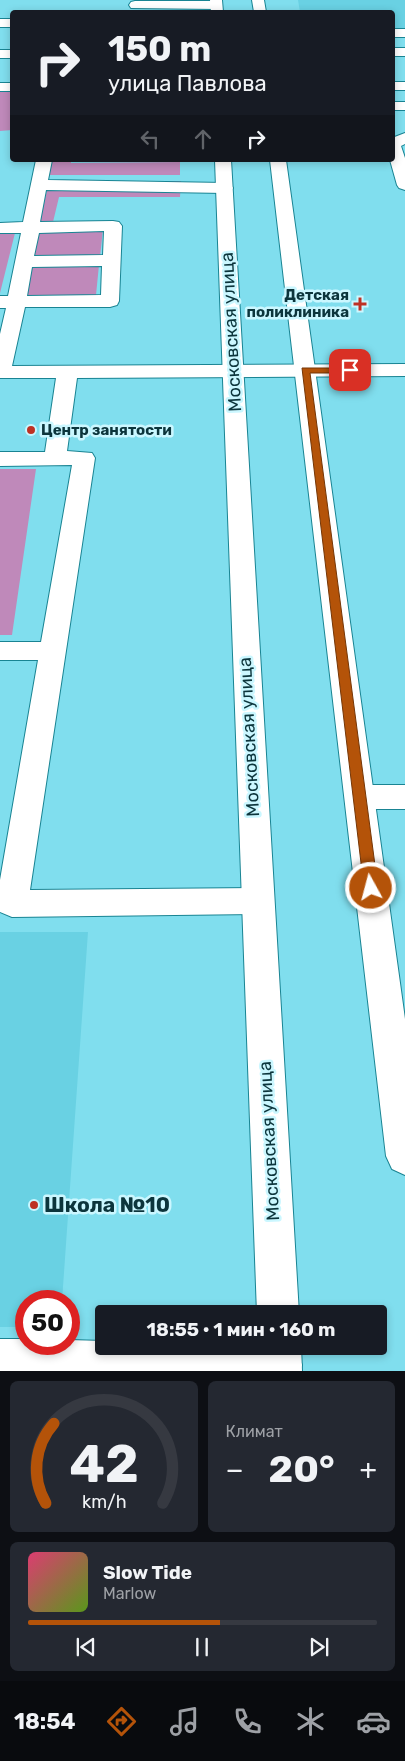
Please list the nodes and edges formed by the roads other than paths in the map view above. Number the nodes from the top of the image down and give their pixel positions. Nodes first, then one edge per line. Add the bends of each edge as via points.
1 (135, 6) edge
2 (216, 6) edge
3 (395, 151) edge
4 (44, 162) edge
5 (224, 162) edge
6 (278, 162) edge
7 (405, 185) edge
8 (40, 186) junction
9 (225, 188) junction
10 (32, 227) junction
11 (0, 228) edge
12 (112, 260) junction
13 (24, 262) junction
14 (8, 302) edge
15 (233, 370) junction
16 (305, 370) junction
17 (405, 370) edge
18 (67, 372) dead end
19 (55, 458) junction
20 (0, 459) edge
21 (0, 651) edge
22 (52, 651) junction
23 (360, 797) junction
24 (405, 797) edge
25 (257, 901) junction
26 (405, 1156) edge
27 (278, 1305) edge
28 (0, 1360) edge
29 (280, 1361) edge

1 - 2 main road
3 - 7 main road
4 - 8 main road
5 - 9 main road, Московская улица
6 - 16 main road
8 - 9 main road
8 - 10 main road
9 - 15 main road, Московская улица
10 - 11 main road
10 - 12 main road via 113,226
10 - 13 main road
12 - 13 main road
12 - 14 main road via 110,301
13 - 14 main road
14 - 15 main road via 0,372
15 - 16 main road
15 - 25 main road, Московская улица
16 - 17 main road
16 - 23 main road
18 - 19 main road
19 - 20 main road
19 - 22 main road via 84,458
21 - 22 main road
22 - 25 main road via 12,904
23 - 24 main road
23 - 26 main road
25 - 27 main road, Московская улица
28 - 29 main road

